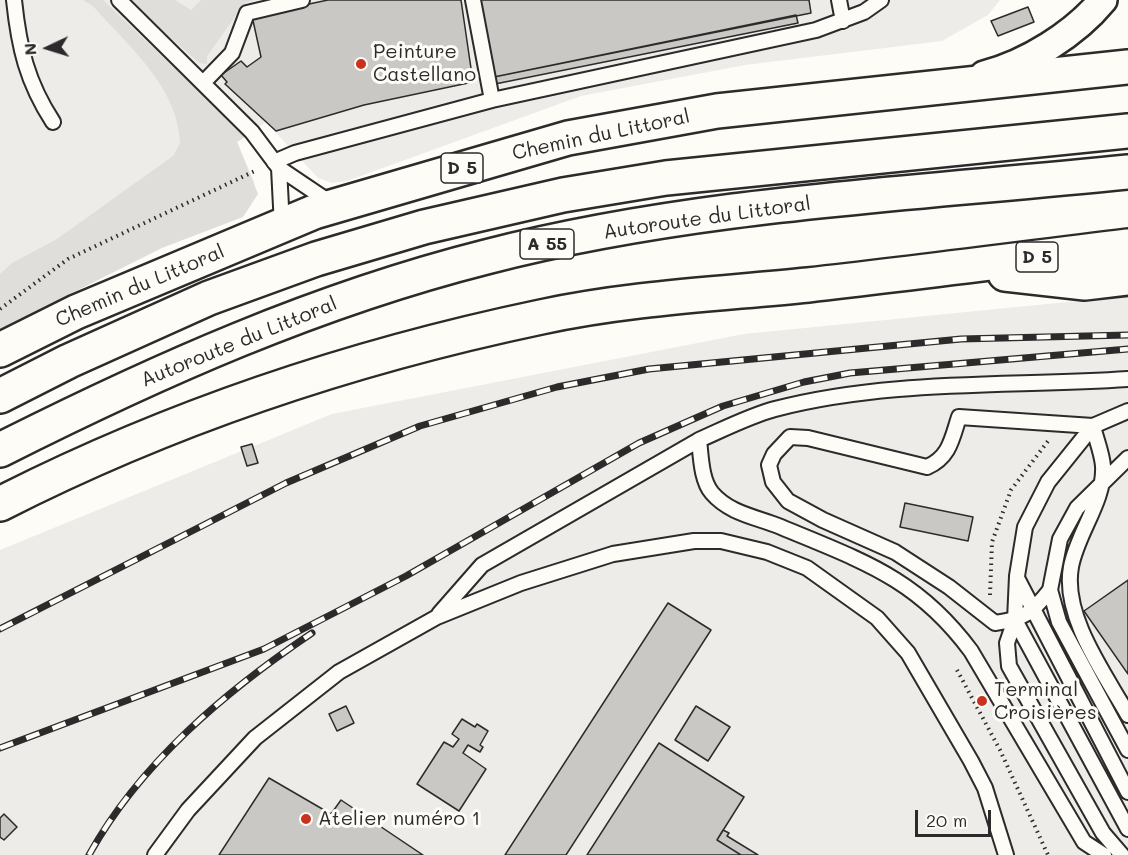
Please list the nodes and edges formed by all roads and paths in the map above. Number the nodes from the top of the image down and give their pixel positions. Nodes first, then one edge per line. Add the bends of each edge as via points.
1 (14, 0) edge
2 (119, 0) edge
3 (302, 0) edge
4 (472, 0) edge
5 (839, 0) edge
6 (880, 0) edge
7 (1103, 0) edge
8 (843, 21) junction
9 (1128, 67) edge
10 (203, 83) junction
11 (951, 84) junction
12 (492, 100) junction
13 (53, 122) dead end
14 (1128, 131) edge
15 (277, 165) junction
16 (1128, 172) edge
17 (334, 205) junction
18 (282, 226) junction
19 (1128, 246) edge
20 (946, 268) junction
21 (1128, 278) edge
22 (0, 309) edge
23 (0, 350) edge
24 (1128, 379) edge
25 (0, 396) edge
26 (1128, 411) edge
27 (1093, 426) junction
28 (699, 440) junction
29 (0, 450) edge
30 (1128, 458) edge
31 (1102, 485) junction
32 (0, 504) edge
33 (1017, 576) junction
34 (1050, 590) junction
35 (1034, 611) junction
36 (436, 617) junction
37 (1015, 620) junction
38 (1128, 715) edge
39 (1128, 750) edge
40 (1128, 792) edge
41 (1128, 829) edge
42 (155, 855) edge
43 (1006, 855) edge
44 (1104, 855) edge
45 (1122, 855) edge

1 - 13 lane via 22,58 35,95
2 - 10 lane
3 - 10 lane via 247,13 232,54
4 - 12 lane
5 - 8 lane
6 - 8 lane
7 - 11 street via 1076,27 1032,55 1001,71
8 - 12 lane
9 - 11 main road, Chemin du Littoral / D 5
10 - 15 lane via 252,132
11 - 17 main road, Chemin du Littoral / D 5 via 717,111 568,138
12 - 15 lane via 295,153
14 - 25 main road, Autoroute du Littoral / A 55 via 666,178 563,195 424,227 316,259 209,298
15 - 17 lane
15 - 18 lane
15 - 22 path via 68,259
16 - 29 main road, Autoroute du Littoral / A 55 via 679,219 490,256 353,296 249,335 167,369
17 - 18 main road, Chemin du Littoral / D 5
18 - 23 main road, Chemin du Littoral / D 5 via 76,312
19 - 20 main road, D 5
20 - 21 main road via 1086,283
20 - 32 main road via 619,303 452,338 301,381 203,416
24 - 28 lane via 956,385 851,394 775,409
26 - 27 lane
27 - 31 lane via 1103,465
27 - 33 lane via 1048,482 1025,527
27 - 37 lane via 958,417 948,451 940,461 927,467 790,437 769,465 773,482 788,501 895,552 995,623
28 - 36 lane via 482,565
28 - 44 lane via 704,476 711,492 734,511 890,574 928,601 971,651 1084,842
30 - 31 lane
31 - 34 lane via 1077,508 1060,539
31 - 38 lane via 1071,568 1071,592 1087,642
33 - 35 lane
33 - 37 lane
34 - 35 lane
34 - 39 lane via 1059,622
35 - 37 lane
35 - 40 lane
36 - 42 lane via 339,672 255,738 188,810
36 - 43 lane via 521,583 613,554 694,541 721,541 767,552 807,568 877,618 908,653 985,788
37 - 41 lane
37 - 45 lane via 1007,643 1009,666 1103,833

